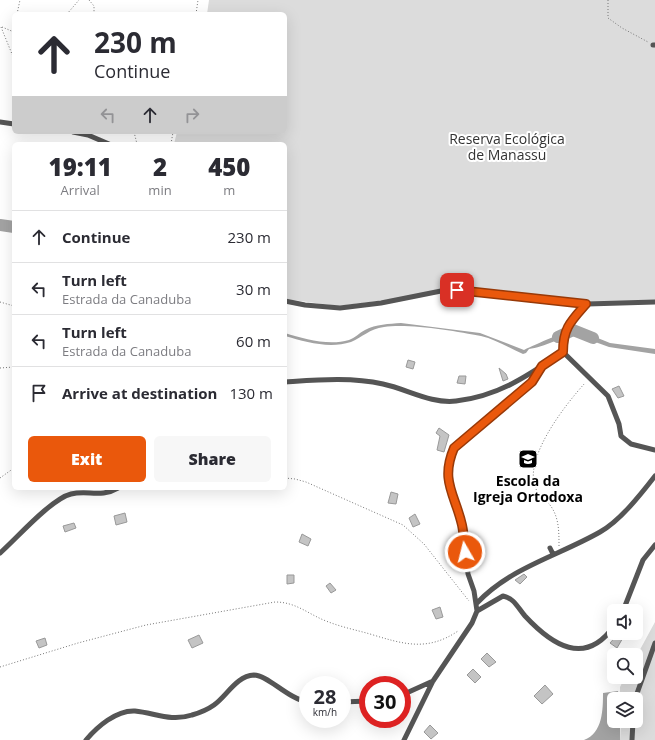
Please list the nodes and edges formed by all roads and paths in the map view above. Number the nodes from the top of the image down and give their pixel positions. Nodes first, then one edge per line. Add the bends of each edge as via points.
1 (20, 0) edge
2 (79, 0) edge
3 (89, 0) edge
4 (198, 0) edge
5 (608, 0) edge
6 (17, 12) edge
7 (69, 12) edge
8 (94, 12) edge
9 (196, 12) edge
10 (0, 26) edge
11 (12, 31) edge
12 (654, 45) edge
13 (12, 54) edge
14 (0, 122) edge
15 (12, 124) edge
16 (83, 134) edge
17 (104, 142) edge
18 (287, 301) edge
19 (0, 302) edge
20 (655, 302) edge
21 (586, 304) junction
22 (12, 305) edge
23 (563, 352) junction
24 (542, 366) junction
25 (12, 367) edge
26 (0, 368) edge
27 (589, 378) junction
28 (287, 382) edge
29 (655, 450) edge
30 (12, 469) edge
31 (655, 476) edge
32 (0, 478) edge
33 (287, 478) edge
34 (114, 490) edge
35 (655, 544) edge
36 (550, 548) dead end
37 (0, 553) edge
38 (555, 553) junction
39 (477, 603) junction
40 (626, 604) edge
41 (477, 611) junction
42 (461, 630) dead end
43 (607, 636) edge
44 (655, 644) edge
45 (0, 667) edge
46 (433, 681) junction
47 (411, 692) edge
48 (638, 692) edge
49 (299, 699) edge
50 (633, 728) edge
51 (86, 740) edge
52 (404, 740) edge
53 (632, 740) edge

1 - 6 path
2 - 7 path
3 - 8 path via 94,6
4 - 9 path
5 - 12 path via 608,18
10 - 11 path
10 - 13 path
14 - 15 street
16 - 17 street
18 - 21 street via 340,308 446,290 461,290
19 - 22 path
20 - 21 street
21 - 23 street via 565,332
23 - 24 street
23 - 27 street
24 - 28 street via 517,383 456,401 433,399 400,388 366,381
24 - 39 street via 532,382 461,440 454,448 449,461 451,496 462,524 468,574
25 - 26 path
27 - 29 street via 608,396 621,436 631,444
27 - 38 path via 565,406 546,435 532,477 539,496 555,512 559,527 559,548
30 - 32 path
31 - 38 street via 601,531
33 - 39 path via 306,482 403,525 424,544 465,598
34 - 37 street via 108,493 69,494 56,502
35 - 40 street via 643,560
36 - 38 street
38 - 39 street via 497,584
39 - 41 street
41 - 43 street via 503,596 510,598 552,639 576,650 598,643
41 - 46 street via 472,623
42 - 45 path via 434,643 406,644 327,622 291,603 276,602 146,625
44 - 48 street
46 - 47 street
46 - 52 street
49 - 51 street via 286,694 262,677 248,675 214,705 203,711 179,718 133,711 124,713 102,724
50 - 53 street

